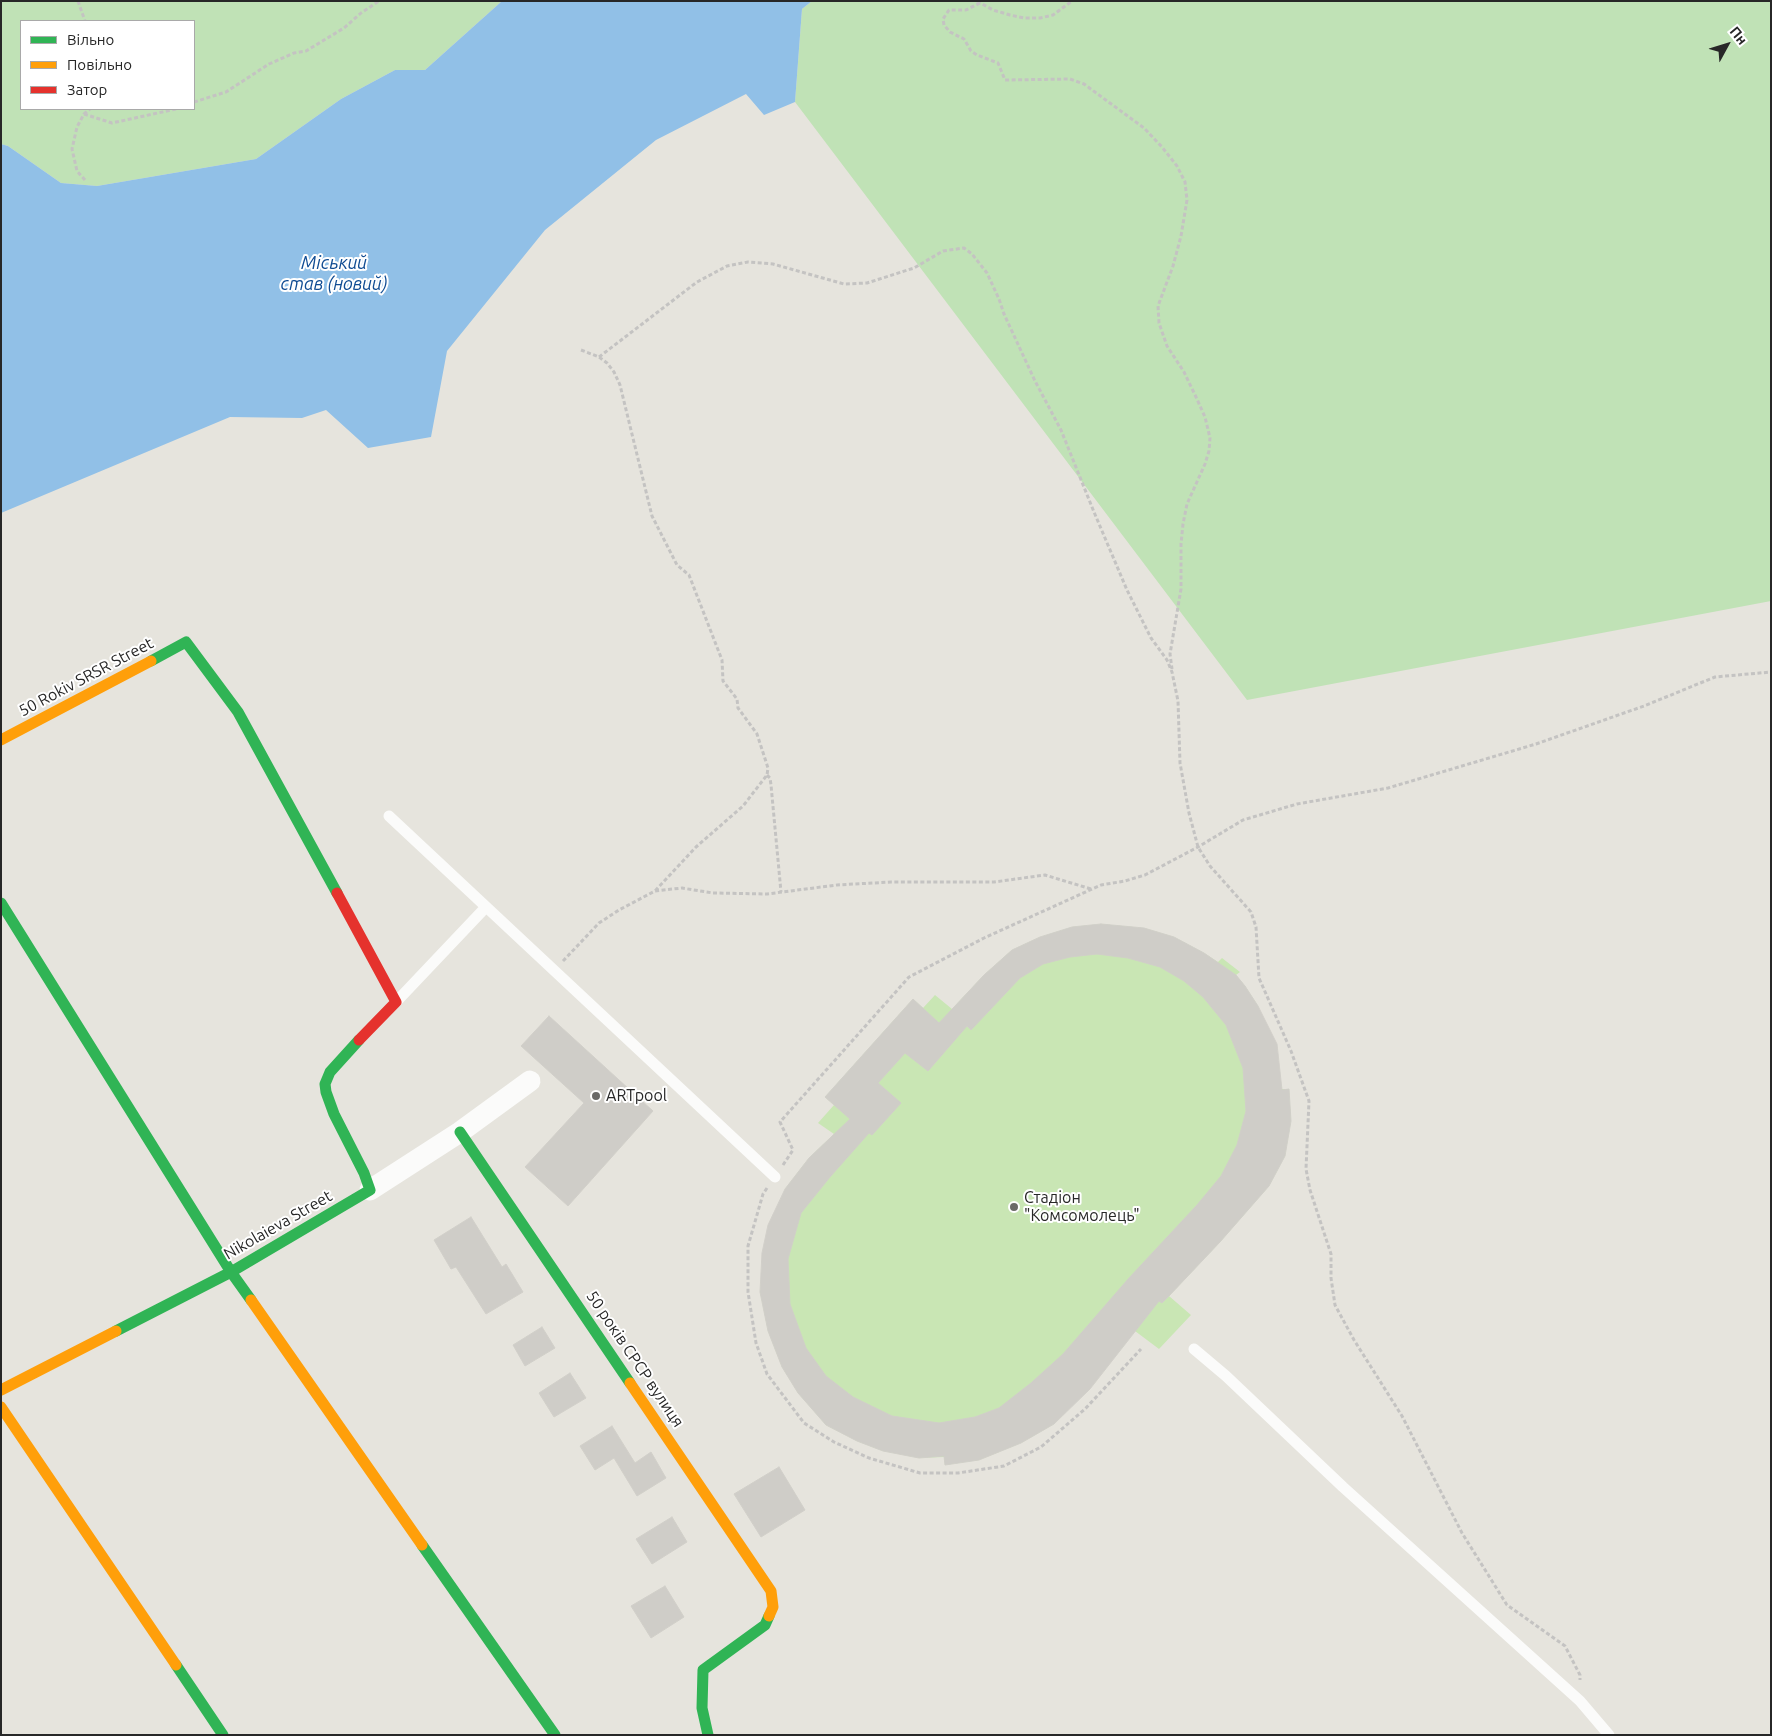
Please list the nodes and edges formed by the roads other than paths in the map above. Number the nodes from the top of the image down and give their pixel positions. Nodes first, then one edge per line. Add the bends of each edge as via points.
1 (1, 740) edge
2 (389, 816) dead end
3 (1, 903) edge
4 (486, 907) junction
5 (396, 1002) junction
6 (530, 1081) dead end
7 (460, 1132) junction
8 (775, 1177) road end
9 (370, 1190) junction
10 (231, 1272) junction
11 (1194, 1349) dead end
12 (1, 1390) edge
13 (1, 1407) edge
14 (223, 1735) edge
15 (555, 1735) edge
16 (708, 1735) edge
17 (1609, 1735) edge

1 - 5 street, 50 Rokiv SRSR Street via 186,642 238,712
2 - 4 lane
3 - 10 street
4 - 5 lane
4 - 8 lane
5 - 9 street via 340,1058 325,1084 334,1114
6 - 7 street
7 - 9 street
7 - 16 street, 50 років СРСР вулиця via 771,1591 773,1608 765,1625 704,1670 702,1708
9 - 10 street, Nikolaieva Street
10 - 12 street, Nikolaieva Street
10 - 15 street
11 - 17 lane via 1580,1701
13 - 14 street

